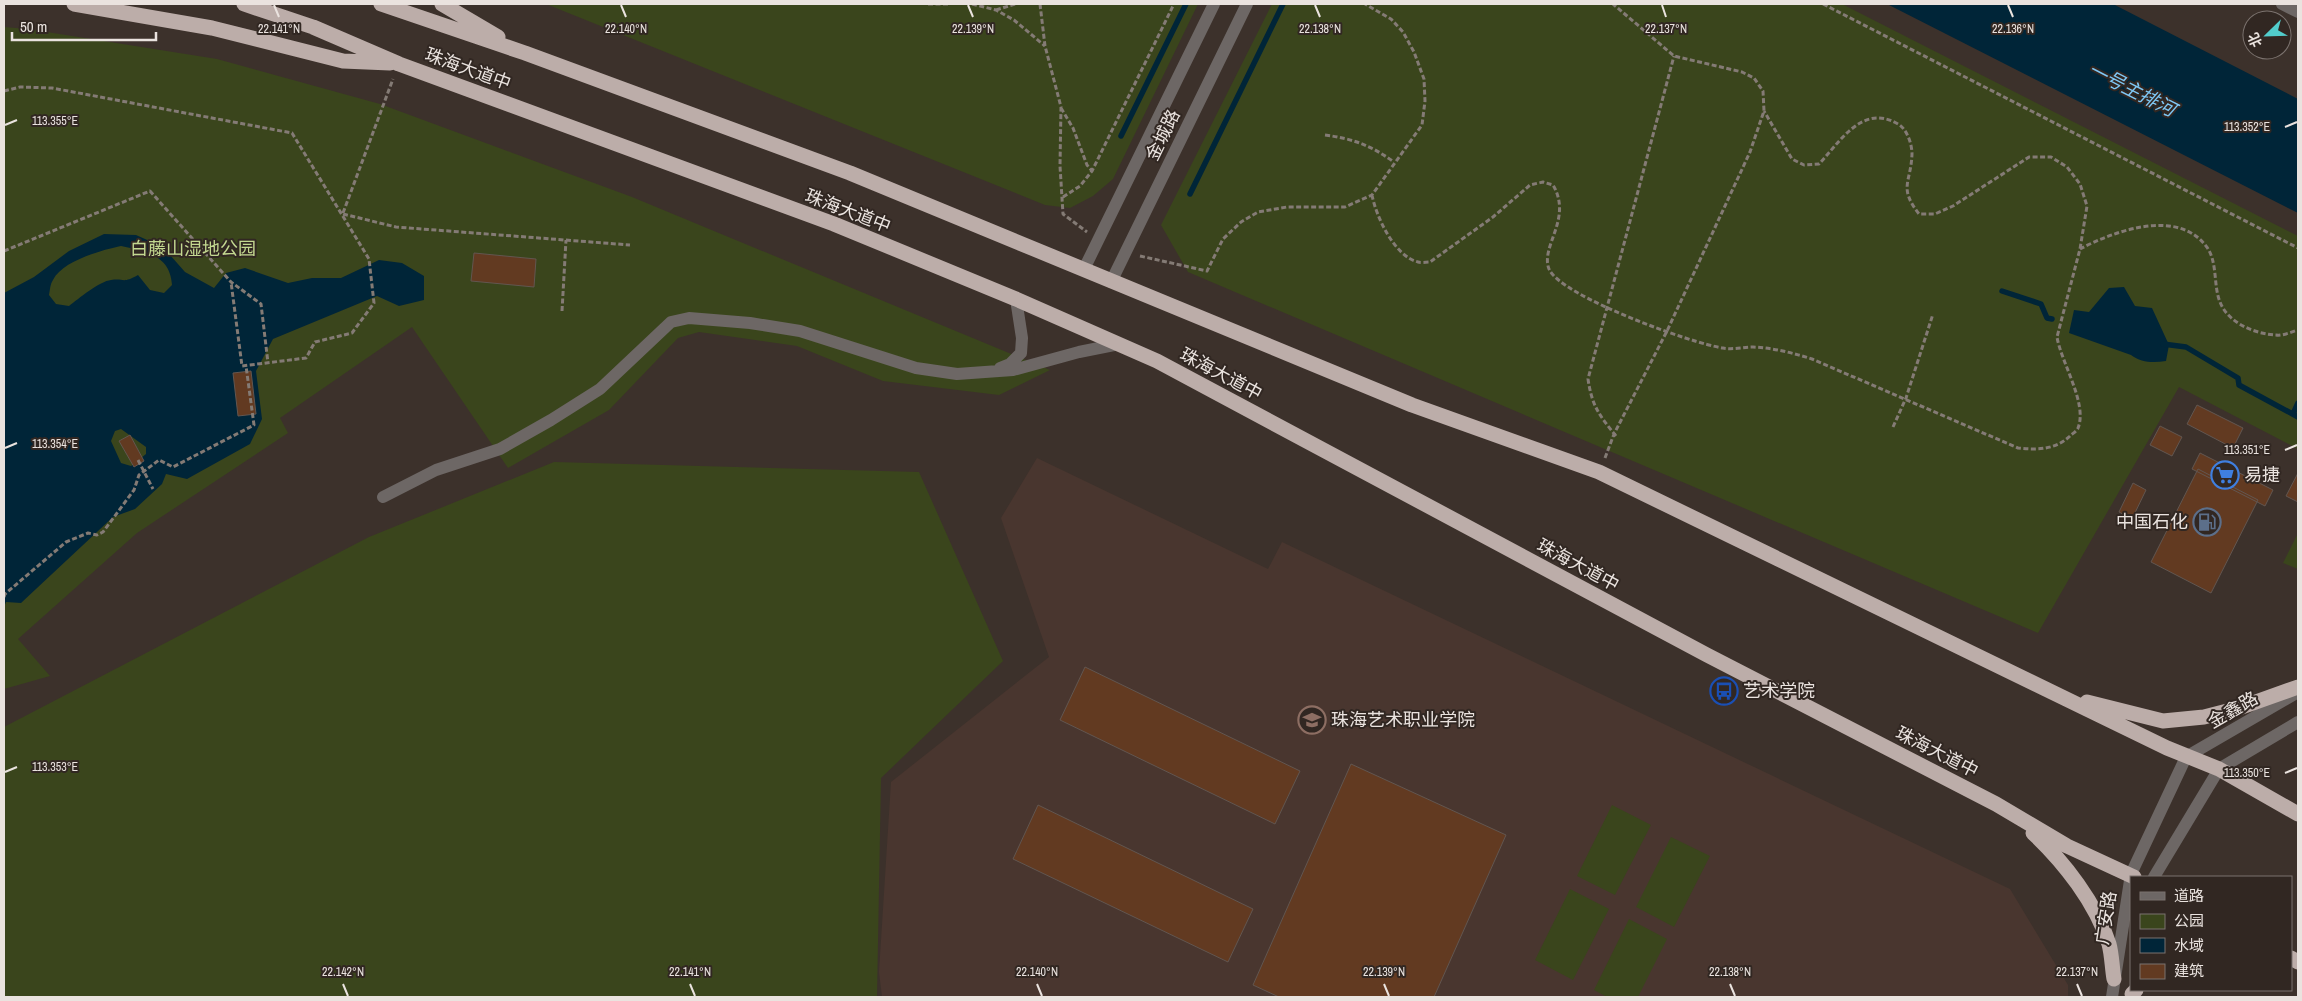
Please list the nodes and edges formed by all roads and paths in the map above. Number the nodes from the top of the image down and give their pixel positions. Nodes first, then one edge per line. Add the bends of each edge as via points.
1 (74, 4) edge
2 (244, 4) edge
3 (381, 4) edge
4 (442, 4) edge
5 (928, 4) edge
6 (950, 4) edge
7 (972, 4) edge
8 (1014, 4) edge
9 (1040, 4) edge
10 (1174, 4) edge
11 (1214, 4) edge
12 (1247, 4) edge
13 (1365, 4) edge
14 (1613, 4) edge
15 (1823, 4) edge
16 (2282, 4) edge
17 (996, 10) junction
18 (2298, 12) edge
19 (1045, 46) junction
20 (524, 53) junction
21 (1674, 56) junction
22 (399, 64) junction
23 (4, 91) edge
24 (1061, 107) junction
25 (1764, 111) junction
26 (1325, 135) dead end
27 (1394, 162) junction
28 (1092, 172) junction
29 (1372, 194) junction
30 (1063, 196) junction
31 (342, 214) junction
32 (566, 240) junction
33 (1098, 240) junction
34 (630, 245) dead end
35 (2298, 248) edge
36 (2080, 249) junction
37 (4, 251) edge
38 (1125, 253) junction
39 (1084, 269) junction
40 (231, 282) junction
41 (1111, 282) junction
42 (1016, 299) junction
43 (1607, 307) junction
44 (562, 311) dead end
45 (1933, 314) dead end
46 (2298, 330) edge
47 (1667, 331) junction
48 (1119, 344) junction
49 (268, 363) junction
50 (246, 366) junction
51 (993, 371) junction
52 (1906, 398) junction
53 (1893, 428) dead end
54 (1615, 435) junction
55 (138, 460) dead end
56 (144, 471) junction
57 (1599, 472) junction
58 (153, 489) dead end
59 (383, 498) dead end
60 (4, 597) edge
61 (2298, 687) edge
62 (2049, 692) junction
63 (2298, 692) edge
64 (2298, 722) edge
65 (2186, 758) junction
66 (2219, 769) junction
67 (1996, 804) junction
68 (2298, 814) edge
69 (2132, 876) edge
70 (2155, 876) edge
71 (2130, 887) edge
72 (2114, 979) junction
73 (2112, 997) edge

1 - 22 highway via 212,28 343,61
2 - 22 highway, 珠海大道中 via 313,27
3 - 20 highway, 珠海大道中
4 - 20 highway
5 - 6 path
7 - 17 path
8 - 17 path
9 - 19 path
10 - 28 path
11 - 33 street, 金城路
12 - 38 street, 金城路
13 - 27 path via 1391,19 1403,32 1424,79 1422,125
14 - 21 path
15 - 35 path
16 - 18 street
17 - 19 path via 1014,20
19 - 24 path
20 - 39 highway, 珠海大道中 via 850,173
21 - 25 path via 1742,72 1754,78 1763,91
21 - 43 path
22 - 31 path
22 - 42 highway, 珠海大道中 via 834,224
23 - 31 path via 20,87 52,88 292,133
24 - 28 path
24 - 30 path
25 - 36 path via 1792,159 1804,165 1818,164 1859,122 1877,117 1903,126 1912,153 1906,182 1910,202 1919,214 1935,214 1954,206 2029,157 2051,157 2067,167 2080,184 2087,206
25 - 47 path via 1750,152
26 - 27 path via 1352,139
27 - 29 path
28 - 30 path via 1080,186
29 - 38 path via 1345,207 1287,207 1258,212 1241,222 1224,239 1207,271
29 - 43 path via 1382,225 1404,254 1418,262 1430,262 1493,217 1530,185 1543,182 1553,185 1560,196 1561,208 1548,259 1549,269 1561,283
30 - 33 path via 1063,214
31 - 32 path via 396,227
31 - 49 path via 369,260 374,303 352,334 315,342 306,358
32 - 34 path
32 - 44 path
33 - 39 street, 金城路
36 - 46 path via 2131,228 2161,226 2189,232 2207,247 2220,302 2235,322 2278,336
36 - 52 path via 2057,337 2080,409 2078,428 2066,440 2052,447 2018,448
37 - 40 path via 150,190
38 - 41 street, 金城路
39 - 41 highway, 珠海大道中
40 - 49 path via 261,304
40 - 50 path via 242,366
41 - 57 highway, 珠海大道中 via 1412,405
42 - 48 highway, 珠海大道中
42 - 51 street via 1021,353 1010,364
43 - 47 path
43 - 54 path via 1588,379 1591,399 1600,418
45 - 52 path
47 - 52 path via 1724,349 1752,347 1804,356
47 - 54 path
48 - 51 street via 1012,370
48 - 67 highway, 珠海大道中 via 1157,360 1707,655
49 - 50 path
50 - 56 path via 254,425 173,467 159,460
51 - 59 street via 957,374 916,368 800,331 689,318 671,322 600,389 551,420 500,449 436,470
52 - 53 path
54 - 57 path
55 - 56 path
56 - 58 path
56 - 60 path via 139,475 134,490 102,532 88,533 66,542
57 - 62 highway, 珠海大道中
61 - 62 highway via 2239,708 2163,721
62 - 65 highway, 珠海大道中
63 - 65 street, 金鑫路
64 - 66 street
65 - 66 highway, 珠海大道中
65 - 69 street, 广安路
66 - 68 highway, 珠海大道中
66 - 70 street
67 - 69 highway, 珠海大道中 via 2067,846
67 - 72 highway via 2032,831 2054,853 2084,896 2109,945
71 - 72 street, 广安路
72 - 73 street, 广安路

